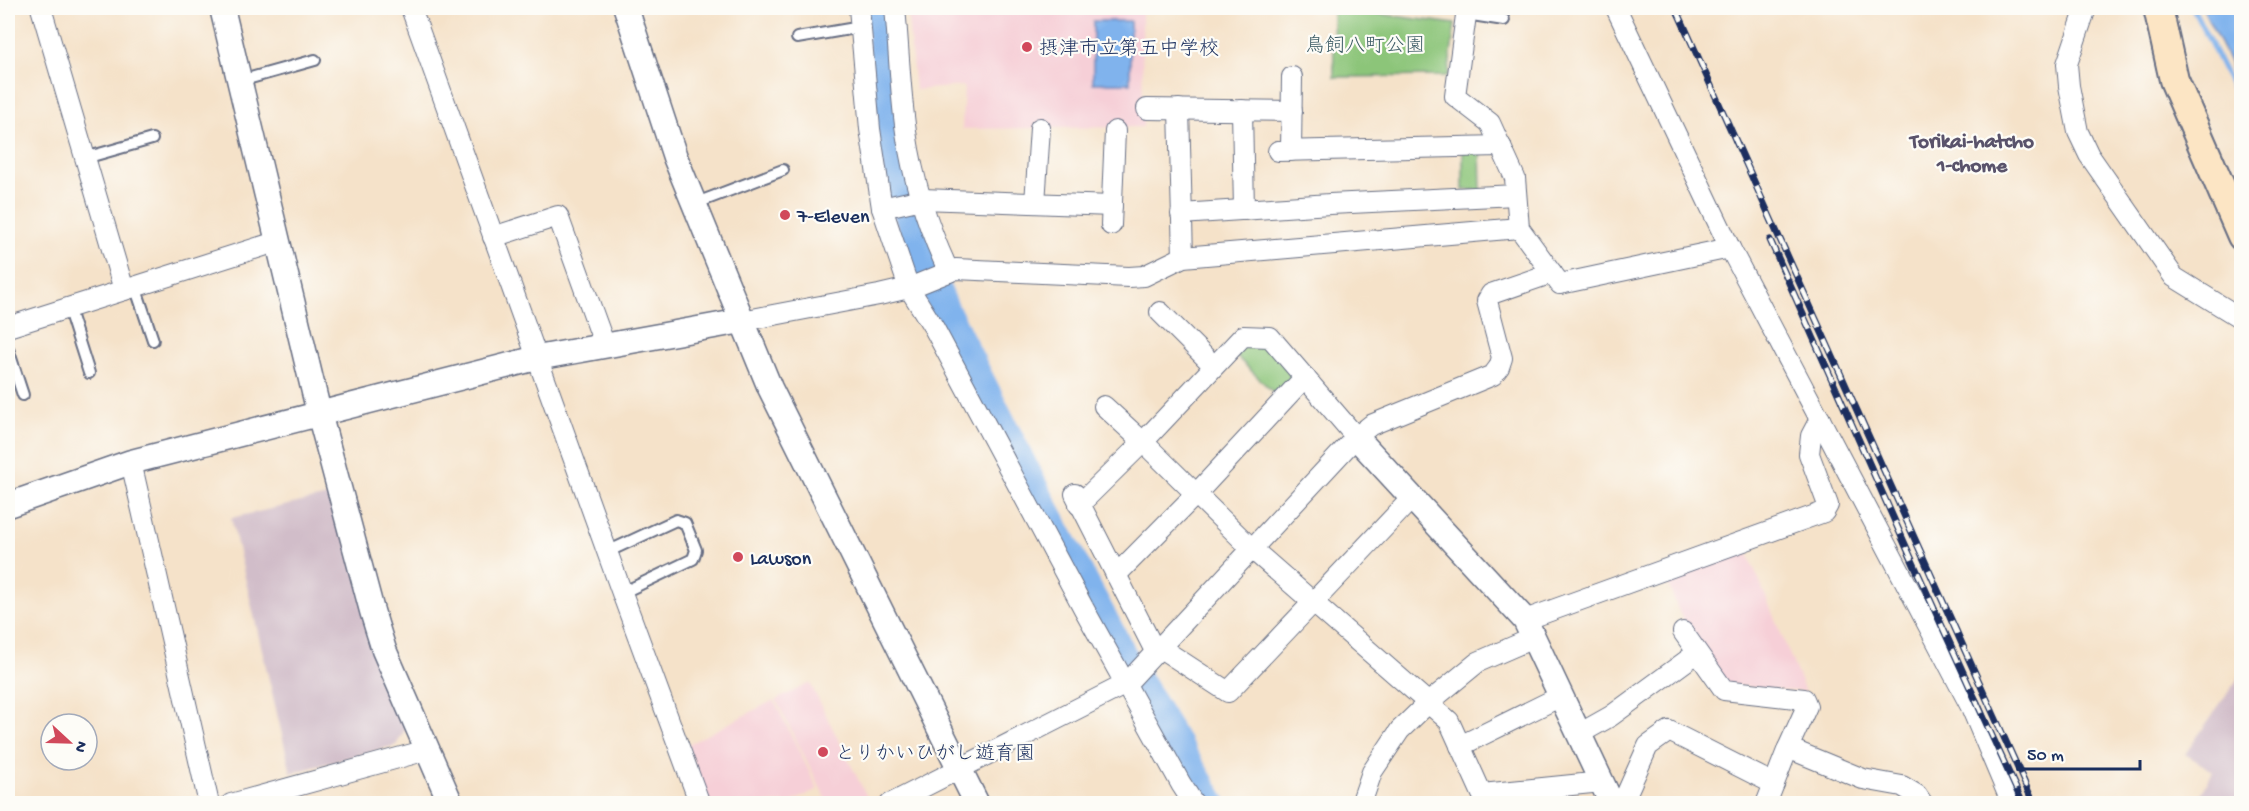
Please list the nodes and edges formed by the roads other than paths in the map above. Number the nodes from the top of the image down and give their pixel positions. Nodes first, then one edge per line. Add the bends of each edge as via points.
1 (41, 8) edge
2 (222, 8) edge
3 (411, 8) edge
4 (626, 8) edge
5 (895, 8) edge
6 (1616, 8) edge
7 (2086, 8) edge
8 (2158, 8) edge
9 (1467, 11) edge
10 (860, 17) edge
11 (1504, 20) dead end
12 (797, 38) dead end
13 (315, 60) dead end
14 (1292, 77) dead end
15 (240, 81) junction
16 (1147, 109) dead end
17 (1179, 109) junction
18 (1242, 110) junction
19 (1292, 111) junction
20 (1040, 128) dead end
21 (1115, 131) dead end
22 (152, 139) dead end
23 (1501, 146) junction
24 (85, 158) junction
25 (783, 170) dead end
26 (1516, 195) junction
27 (922, 199) junction
28 (1035, 203) junction
29 (694, 204) junction
30 (882, 208) junction
31 (1244, 210) junction
32 (1181, 214) junction
33 (1519, 228) junction
34 (2241, 236) edge
35 (493, 237) junction
36 (279, 241) junction
37 (1730, 248) junction
38 (1182, 257) junction
39 (946, 273) junction
40 (1552, 273) junction
41 (916, 285) junction
42 (129, 288) junction
43 (68, 308) junction
44 (1160, 312) dead end
45 (2241, 319) edge
46 (742, 321) junction
47 (8, 327) edge
48 (153, 340) dead end
49 (605, 346) junction
50 (8, 349) edge
51 (537, 358) junction
52 (1214, 366) junction
53 (89, 373) dead end
54 (1305, 377) junction
55 (23, 395) dead end
56 (1104, 406) dead end
57 (320, 413) junction
58 (1821, 419) junction
59 (1356, 437) junction
60 (1143, 442) junction
61 (131, 462) junction
62 (1196, 494) junction
63 (1412, 498) junction
64 (8, 505) edge
65 (1252, 549) junction
66 (607, 552) junction
67 (1116, 575) junction
68 (622, 593) junction
69 (1313, 603) junction
70 (1529, 629) junction
71 (1683, 632) dead end
72 (1157, 649) junction
73 (1697, 653) junction
74 (1126, 684) junction
75 (1561, 696) junction
76 (1428, 703) junction
77 (1579, 734) junction
78 (1460, 746) junction
79 (1788, 748) junction
80 (427, 750) junction
81 (959, 767) junction
82 (1602, 782) junction
83 (1769, 798) edge
84 (266, 799) edge
85 (209, 804) edge
86 (231, 804) edge
87 (451, 804) edge
88 (700, 804) edge
89 (890, 804) edge
90 (977, 804) edge
91 (1194, 804) edge
92 (1362, 804) edge
93 (1612, 804) edge
94 (1622, 804) edge
95 (1923, 804) edge
96 (2013, 804) edge

1 - 24 street
2 - 15 street
3 - 35 street
4 - 29 street
5 - 27 street via 905,130
6 - 37 street
7 - 45 street via 2067,63 2078,132 2089,155 2174,277
8 - 34 main road via 2174,80
9 - 11 lane
9 - 23 street via 1455,96 1490,123
10 - 12 lane
10 - 30 street
13 - 15 lane
14 - 19 street
15 - 36 street
16 - 17 street
17 - 18 street
17 - 32 street
18 - 19 street
18 - 31 street
19 - 23 street via 1285,151
20 - 28 street
21 - 28 street via 1112,215
22 - 24 lane
23 - 26 street via 1515,178
24 - 42 street
25 - 29 lane
26 - 31 street
26 - 33 street
27 - 28 street
27 - 30 street
27 - 39 street
29 - 46 street
30 - 41 street
31 - 32 street
32 - 38 street
33 - 38 street
33 - 40 street
35 - 49 street via 558,216
35 - 51 street
36 - 42 street
36 - 57 street
37 - 40 street via 1560,284
37 - 58 street
38 - 39 street via 1144,276 956,269
39 - 41 street
40 - 59 street via 1491,294 1487,301 1502,358 1493,375 1371,425
41 - 46 street
41 - 74 street via 934,328
42 - 43 street
42 - 48 lane
43 - 47 street
43 - 53 lane
44 - 52 street
46 - 49 street
46 - 81 street via 770,388
49 - 51 street
50 - 55 lane
51 - 57 street
51 - 66 street
52 - 54 street via 1243,336 1270,337
52 - 60 street
54 - 59 street
54 - 62 street
56 - 60 street
57 - 61 street
57 - 80 street via 384,650
58 - 70 street via 1811,436 1809,454 1828,505 1824,512
58 - 96 street via 1971,707
59 - 63 street
59 - 65 street
60 - 62 street
60 - 67 street via 1077,500
61 - 64 street
61 - 85 street
62 - 65 street
62 - 67 street
63 - 69 street
63 - 70 street
65 - 69 street
65 - 72 street
66 - 68 street
66 - 68 lane via 676,520 685,523 696,550 693,559
67 - 72 street
68 - 88 street
69 - 72 street via 1228,693
69 - 76 street
70 - 75 street
70 - 76 street via 1478,662
71 - 73 street
72 - 74 street
73 - 77 street via 1611,716
73 - 79 street via 1724,690 1804,699 1808,706
74 - 81 street
74 - 91 street
75 - 77 street
75 - 78 street
76 - 78 street via 1449,721
76 - 92 street via 1400,730 1372,772
77 - 82 street
78 - 82 street via 1482,794
79 - 83 street
79 - 95 street via 1863,779 1902,786
80 - 84 street
80 - 87 street
81 - 89 street
81 - 90 street
82 - 93 street
83 - 94 street via 1670,731 1648,746
84 - 86 street

